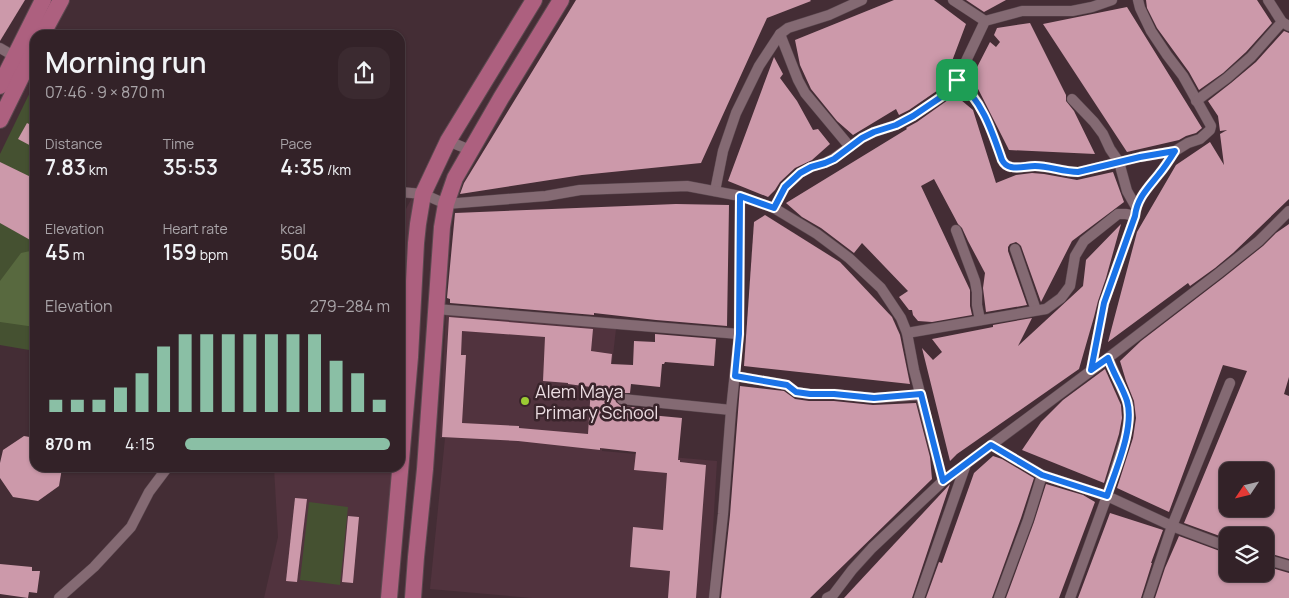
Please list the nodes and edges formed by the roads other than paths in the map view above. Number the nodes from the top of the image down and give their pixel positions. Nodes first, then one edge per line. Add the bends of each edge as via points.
1 (43, 0) edge
2 (61, 0) edge
3 (534, 0) edge
4 (561, 0) edge
5 (862, 0) edge
6 (953, 0) edge
7 (1112, 0) edge
8 (1138, 0) edge
9 (1268, 0) edge
10 (985, 21) junction
11 (1286, 24) edge
12 (34, 30) edge
13 (45, 30) edge
14 (780, 34) junction
15 (30, 43) edge
16 (0, 48) edge
17 (26, 56) edge
18 (957, 80) junction
19 (0, 86) edge
20 (1072, 99) dead end
21 (1196, 101) junction
22 (0, 120) edge
23 (448, 141) junction
24 (850, 147) junction
25 (470, 150) junction
26 (1175, 151) junction
27 (1119, 162) junction
28 (715, 191) junction
29 (405, 192) edge
30 (423, 194) junction
31 (740, 196) junction
32 (446, 204) junction
33 (774, 208) junction
34 (1289, 211) edge
35 (1136, 212) junction
36 (956, 230) dead end
37 (1015, 249) dead end
38 (436, 309) junction
39 (1036, 310) junction
40 (980, 320) junction
41 (907, 333) junction
42 (739, 334) junction
43 (1108, 358) junction
44 (1091, 370) junction
45 (735, 376) junction
46 (1230, 383) dead end
47 (921, 394) junction
48 (622, 400) dead end
49 (731, 410) junction
50 (405, 416) edge
51 (991, 445) junction
52 (405, 464) edge
53 (966, 464) junction
54 (425, 469) junction
55 (164, 472) edge
56 (400, 472) edge
57 (1042, 475) junction
58 (943, 481) junction
59 (1107, 496) junction
60 (1172, 526) junction
61 (1219, 543) edge
62 (1274, 561) edge
63 (1289, 566) edge
64 (830, 597) edge
65 (59, 598) edge
66 (389, 598) edge
67 (413, 598) edge
68 (714, 598) edge
69 (919, 598) edge
70 (999, 598) edge
71 (1070, 598) edge
72 (1148, 598) edge

1 - 12 main road
2 - 13 main road
3 - 23 main road
4 - 25 main road
5 - 14 street
6 - 10 street
7 - 10 street via 1072,11 1022,11
8 - 21 street via 1151,31 1183,76
9 - 11 street
10 - 18 street
11 - 21 street via 1227,78
14 - 24 street via 805,93
14 - 28 street via 759,66 736,113 723,151
15 - 17 main road
16 - 17 street
17 - 19 main road
17 - 22 main road
18 - 24 street via 950,91 913,116 874,132
18 - 27 street via 978,102 1002,160 1008,166 1078,172
20 - 27 street via 1103,134
21 - 26 street via 1210,123 1210,130 1200,139
23 - 25 street
23 - 30 main road
24 - 33 street via 834,159 800,173 785,187
25 - 32 main road
26 - 27 street
26 - 35 street via 1140,198
27 - 35 street
28 - 31 street
28 - 32 street via 688,186 588,189 546,196
29 - 30 street
30 - 32 street
30 - 50 main road via 416,243
31 - 33 street
31 - 42 street
32 - 38 main road
33 - 41 street via 817,234 881,288
34 - 43 street via 1226,268
35 - 39 street via 1118,214 1084,241 1075,256 1070,286 1054,304
35 - 44 street via 1104,303
36 - 40 street via 976,281
37 - 39 street
38 - 42 street
38 - 54 main road
39 - 40 street
40 - 41 street
41 - 47 street
42 - 45 street
43 - 44 street
43 - 59 street via 1128,403 1129,418
44 - 51 street
45 - 47 street via 787,385 796,392 810,394 874,398
45 - 49 street
46 - 60 street
47 - 58 street
48 - 49 street
49 - 68 street
51 - 53 street
51 - 57 street
52 - 54 main road
53 - 58 street
53 - 69 street
54 - 67 main road
55 - 65 street via 149,492 131,527 94,567
56 - 66 main road
57 - 59 street
57 - 70 street
58 - 64 street via 872,548
59 - 60 street
59 - 71 street
60 - 61 street
60 - 72 street
62 - 63 street

